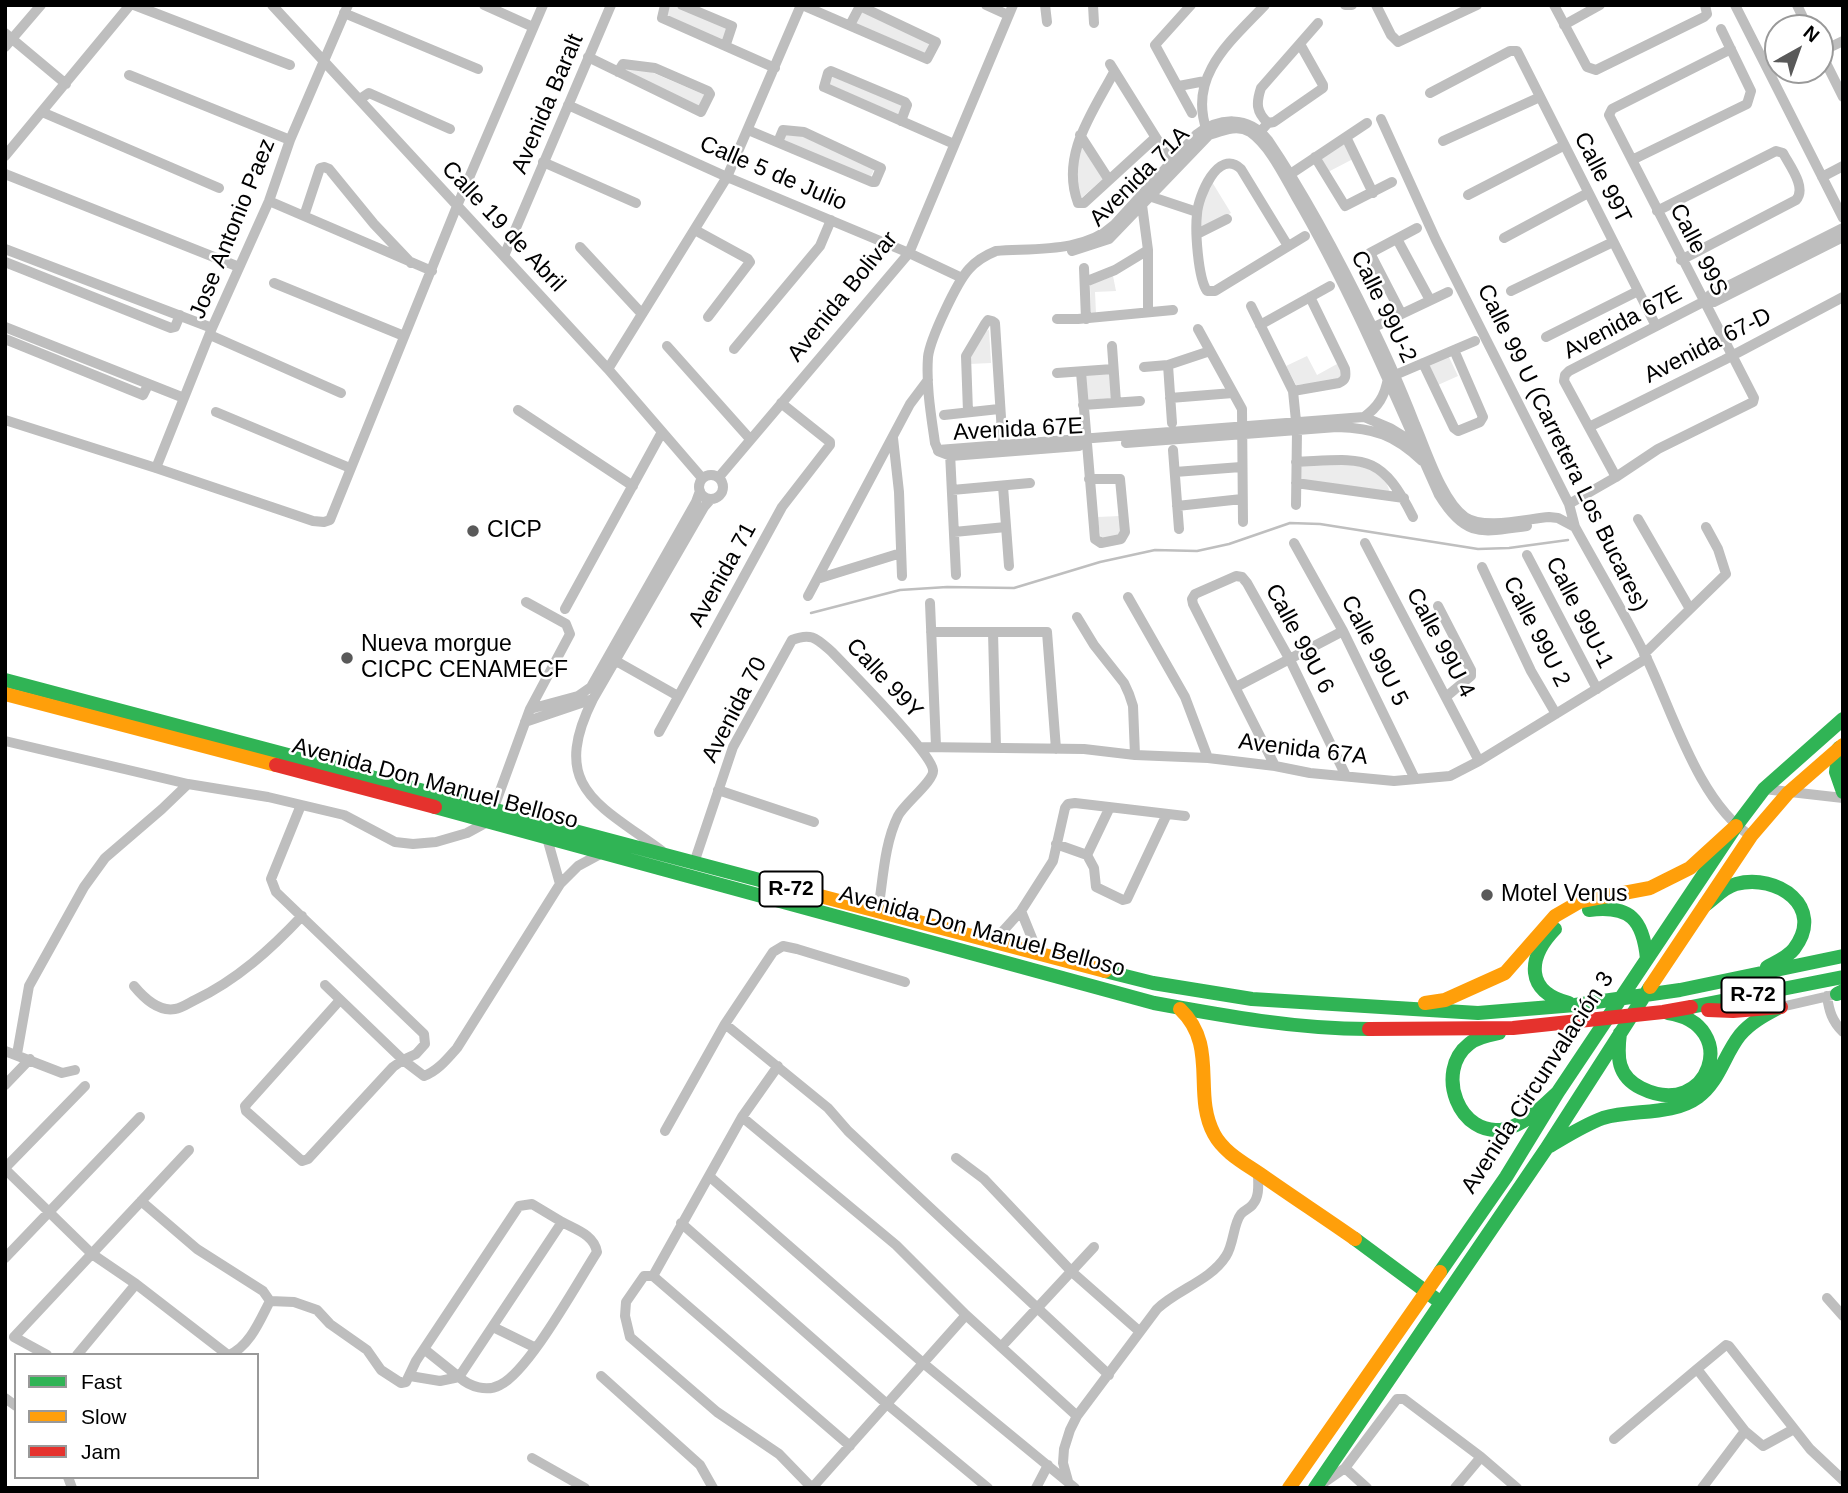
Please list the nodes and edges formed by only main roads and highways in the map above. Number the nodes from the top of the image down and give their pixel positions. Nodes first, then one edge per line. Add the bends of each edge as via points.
1 (5, 680) edge
2 (5, 694) edge
3 (1843, 719) edge
4 (1841, 747) edge
5 (1843, 792) edge
6 (490, 816) junction
7 (1736, 826) junction
8 (1705, 905) junction
9 (1839, 956) edge
10 (1647, 959) junction
11 (1753, 974) junction
12 (1843, 977) edge
13 (1575, 1005) junction
14 (1177, 1007) junction
15 (1682, 1008) junction
16 (1393, 1009) junction
17 (1663, 1012) junction
18 (1513, 1028) junction
19 (1620, 1033) junction
20 (1558, 1092) junction
21 (1546, 1149) junction
22 (1425, 1293) junction
23 (1440, 1303) junction
24 (1289, 1488) edge
25 (1315, 1488) edge

1 - 6 main road, Avenida Don Manuel Belloso / R-72
2 - 6 main road, Avenida Don Manuel Belloso / R-72
3 - 7 main road, Avenida Circunvalación 3 via 1764,789
4 - 5 main road via 1836,772
4 - 8 main road, Avenida Circunvalación 3 via 1788,793 1751,836
6 - 14 main road, Avenida Don Manuel Belloso / R-72 via 547,838
6 - 16 main road, Avenida Don Manuel Belloso / R-72 via 671,857 1153,983 1252,999
7 - 10 main road, Avenida Circunvalación 3
7 - 16 main road via 1690,868 1650,888 1581,901 1555,916 1505,973 1445,1000
8 - 11 main road via 1734,884 1752,880 1786,888 1796,898 1803,923 1801,936 1793,950
8 - 19 main road, Avenida Circunvalación 3
9 - 11 main road, Avenida Don Manuel Belloso / R-72
10 - 13 main road via 1643,927 1628,913 1605,907 1576,912 1552,931 1537,956 1534,976 1540,990
10 - 20 main road, Avenida Circunvalación 3
11 - 13 main road, Avenida Don Manuel Belloso / R-72
12 - 15 main road, Avenida Don Manuel Belloso / R-72
13 - 16 main road, Avenida Don Manuel Belloso / R-72 via 1478,1013
14 - 18 main road, Avenida Don Manuel Belloso / R-72 via 1246,1020 1346,1029
14 - 22 main road via 1191,1016 1199,1033 1206,1113 1214,1136 1240,1160
15 - 17 main road, Avenida Don Manuel Belloso / R-72
15 - 21 main road, R-72 via 1733,1011 1781,1007 1751,1023 1698,1099 1604,1118
17 - 18 main road, Avenida Don Manuel Belloso / R-72
17 - 19 main road via 1683,1014 1702,1027 1712,1047 1710,1067 1698,1086 1683,1094 1641,1089 1627,1081 1620,1067
18 - 20 main road via 1468,1044 1456,1061 1451,1081 1466,1116 1479,1127 1494,1131 1514,1126
19 - 21 main road, Avenida Circunvalación 3
20 - 22 main road, Avenida Circunvalación 3 via 1506,1177
21 - 23 main road, Avenida Circunvalación 3
22 - 23 main road
22 - 24 main road, Avenida Circunvalación 3
23 - 25 main road, Avenida Circunvalación 3

